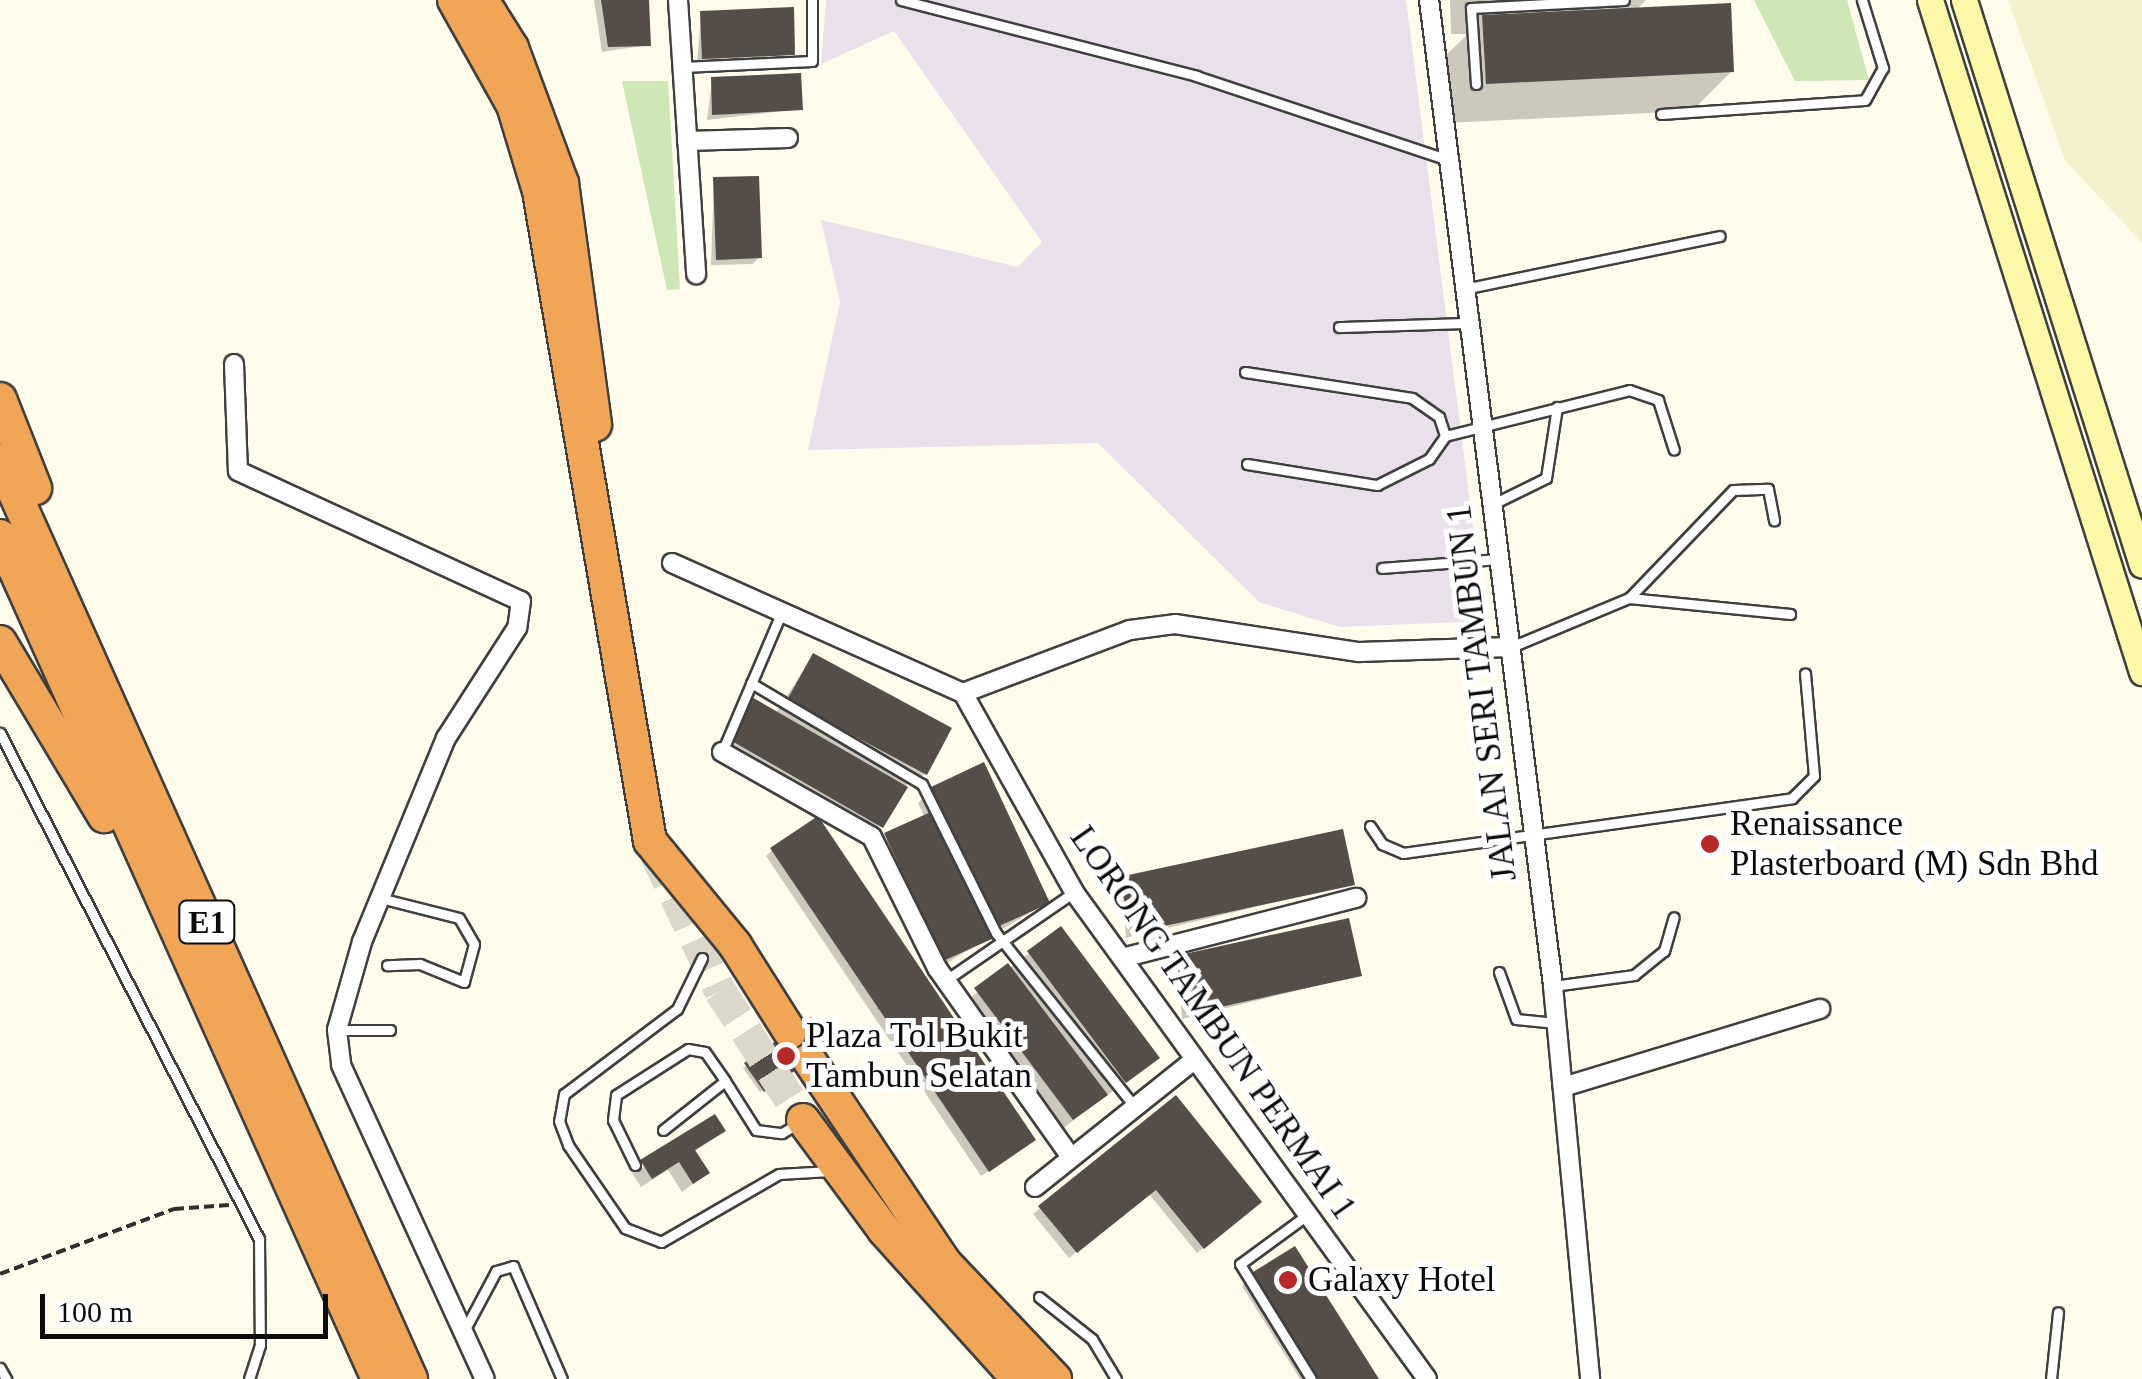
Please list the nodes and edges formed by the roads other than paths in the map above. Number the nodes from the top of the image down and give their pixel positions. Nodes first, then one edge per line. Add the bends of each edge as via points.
1 (454, 0) edge
2 (482, 0) edge
3 (678, 0) edge
4 (812, 0) edge
5 (901, 0) edge
6 (1429, 0) edge
7 (1624, 0) edge
8 (1862, 0) edge
9 (1930, 0) edge
10 (1964, 0) edge
11 (1471, 4) edge
12 (682, 67) junction
13 (1476, 84) dead end
14 (1661, 114) dead end
15 (788, 138) dead end
16 (687, 140) junction
17 (1448, 160) junction
18 (1720, 236) dead end
19 (696, 274) dead end
20 (1464, 289) junction
21 (1468, 323) junction
22 (1339, 327) dead end
23 (234, 364) dead end
24 (1245, 372) dead end
25 (0, 400) edge
26 (1557, 407) junction
27 (1480, 430) junction
28 (1445, 436) junction
29 (1674, 450) dead end
30 (0, 460) edge
31 (1247, 464) dead end
32 (1493, 504) junction
33 (1774, 520) dead end
34 (0, 536) edge
35 (601, 550) junction
36 (1501, 558) junction
37 (672, 563) dead end
38 (2142, 565) edge
39 (1382, 568) dead end
40 (1629, 598) junction
41 (782, 610) junction
42 (1790, 614) dead end
43 (72, 624) junction
44 (0, 642) edge
45 (1511, 647) junction
46 (2142, 672) edge
47 (1805, 673) dead end
48 (751, 683) junction
49 (963, 693) junction
50 (0, 733) edge
51 (722, 752) joint
52 (1370, 826) dead end
53 (1532, 840) junction
54 (1074, 892) junction
55 (380, 898) junction
56 (1356, 898) dead end
57 (1674, 917) dead end
58 (1002, 940) junction
59 (184, 948) junction
60 (702, 958) dead end
61 (1122, 958) junction
62 (386, 965) dead end
63 (1498, 972) dead end
64 (946, 980) junction
65 (1553, 986) junction
66 (1820, 1009) dead end
67 (1556, 1023) junction
68 (337, 1030) junction
69 (390, 1030) dead end
70 (790, 1032) dead end
71 (810, 1060) dead end
72 (1194, 1061) junction
73 (726, 1080) junction
74 (1562, 1087) junction
75 (832, 1100) junction
76 (1135, 1107) junction
77 (803, 1120) junction
78 (662, 1130) dead end
79 (1071, 1157) junction
80 (635, 1165) dead end
81 (838, 1172) junction
82 (1036, 1187) dead end
83 (1306, 1215) junction
84 (1039, 1297) dead end
85 (2058, 1312) dead end
86 (464, 1331) junction
87 (0, 1368) edge
88 (6, 1379) edge
89 (249, 1379) edge
90 (378, 1379) edge
91 (411, 1379) edge
92 (486, 1379) edge
93 (562, 1379) edge
94 (1018, 1379) edge
95 (1055, 1379) edge
96 (1116, 1379) edge
97 (1310, 1379) edge
98 (1427, 1379) edge
99 (1590, 1379) edge
100 (2051, 1379) edge

1 - 35 highway via 526,143
2 - 35 highway via 512,48 562,183 592,373
3 - 12 street
4 - 12 lane via 812,61
5 - 17 lane via 1196,76
6 - 17 street, JALAN SERI TAMBUN 1
7 - 11 lane
8 - 14 lane via 1883,68 1864,100
9 - 46 main road
10 - 38 main road
11 - 13 lane
12 - 16 street
15 - 16 street
16 - 19 street
17 - 20 street, JALAN SERI TAMBUN 1
18 - 20 lane
20 - 21 street, JALAN SERI TAMBUN 1
21 - 22 lane
21 - 27 street, JALAN SERI TAMBUN 1
23 - 55 street via 238,471 521,601 517,628 446,738
24 - 28 lane via 1412,398 1438,417
25 - 43 highway via 40,500
26 - 27 lane
26 - 29 lane via 1644,391 1658,400
26 - 32 lane via 1546,478
27 - 28 lane
27 - 32 street, JALAN SERI TAMBUN 1
28 - 31 lane via 1429,459 1377,485
30 - 43 highway, E1
32 - 36 street, JALAN SERI TAMBUN 1
33 - 40 lane via 1768,489 1732,490
34 - 59 highway, E1
35 - 70 highway via 650,841 735,945
36 - 39 lane
36 - 45 street, JALAN SERI TAMBUN 1
37 - 41 street
40 - 42 lane
40 - 45 lane
41 - 48 lane
41 - 49 street via 904,674
43 - 91 highway, E1
44 - 59 highway
45 - 49 street via 1359,652 1175,624 1130,630
45 - 53 street, JALAN SERI TAMBUN 1
47 - 53 lane via 1814,776 1792,798
48 - 51 lane
48 - 58 lane via 922,784
49 - 54 street, LORONG TAMBUN PERMAI 1
50 - 89 lane via 83,880 260,1239 264,1286
51 - 64 street via 872,837
52 - 53 lane via 1382,844 1403,853
53 - 65 street, JALAN SERI TAMBUN 1
54 - 58 lane
54 - 61 street, LORONG TAMBUN PERMAI 1
55 - 62 lane via 459,918 474,944 464,982 420,964
55 - 68 street
56 - 61 street
57 - 65 lane via 1664,950 1634,975
58 - 64 lane
58 - 76 lane
59 - 90 highway, E1
60 - 81 lane via 678,1009 564,1094 558,1122 568,1145 625,1228 661,1242 778,1174
61 - 72 street, LORONG TAMBUN PERMAI 1
63 - 67 lane via 1516,1019
64 - 79 street
65 - 67 street, JALAN SERI TAMBUN 1
66 - 74 street
67 - 74 street, JALAN SERI TAMBUN 1
68 - 69 lane
68 - 86 street via 341,1065
71 - 75 highway
72 - 76 street
72 - 83 street, LORONG TAMBUN PERMAI 1
73 - 77 lane via 756,1130 782,1133
73 - 78 lane
73 - 80 lane via 706,1052 688,1049 616,1095 613,1120
74 - 99 street, JALAN SERI TAMBUN 1
75 - 77 lane
75 - 95 highway via 945,1263
76 - 79 street
77 - 81 highway
79 - 82 street
81 - 94 highway
83 - 97 lane via 1240,1264
83 - 98 street, LORONG TAMBUN PERMAI 1
84 - 96 lane via 1092,1339
85 - 100 lane
86 - 92 street
86 - 93 lane via 496,1272 513,1266
87 - 88 lane

